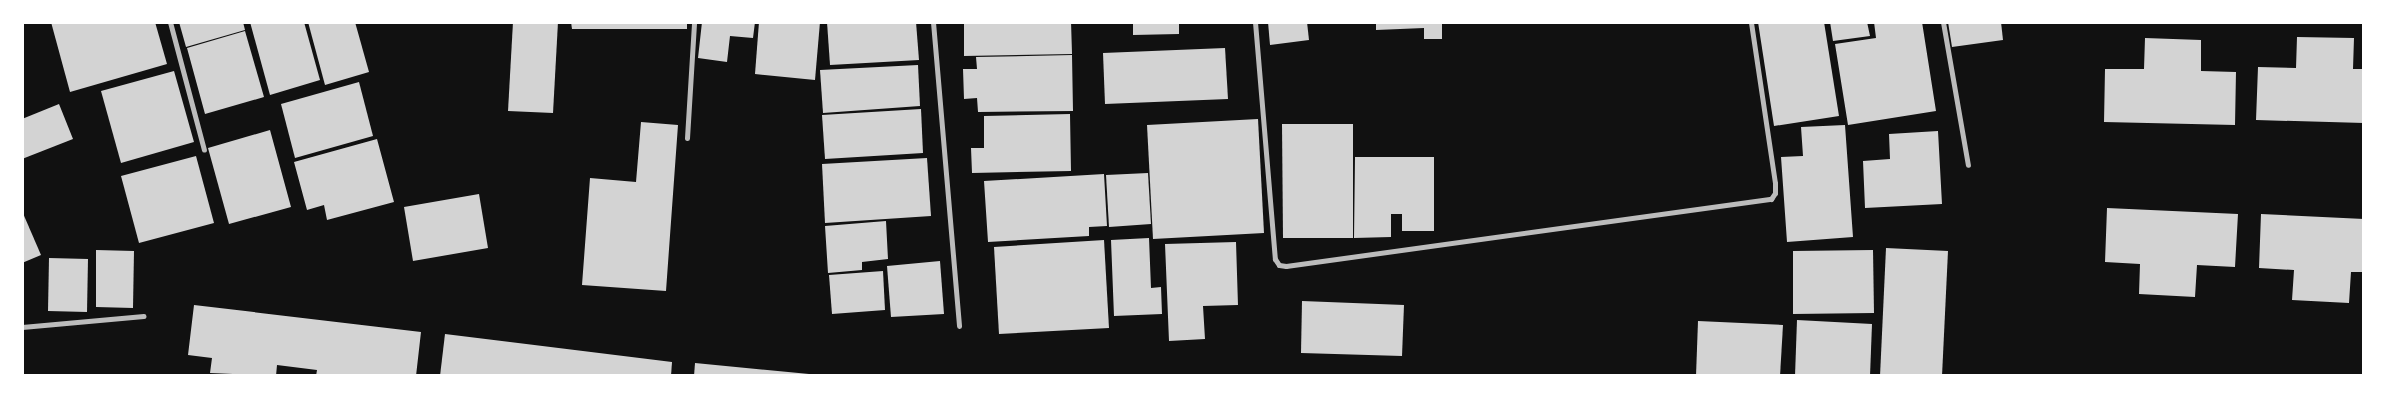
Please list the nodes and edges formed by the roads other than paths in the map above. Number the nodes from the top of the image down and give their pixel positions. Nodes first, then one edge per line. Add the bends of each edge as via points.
1 (170, 22) edge
2 (694, 22) edge
3 (933, 22) edge
4 (1254, 22) edge
5 (1751, 22) edge
6 (1943, 22) edge
7 (687, 138) dead end
8 (204, 150) dead end
9 (1968, 165) dead end
10 (144, 316) dead end
11 (959, 326) dead end
12 (22, 327) edge

1 - 8 street
2 - 7 street
3 - 11 street
4 - 5 street via 1275,259 1279,265 1286,266 1770,199 1775,193 1775,183
6 - 9 street
10 - 12 street

